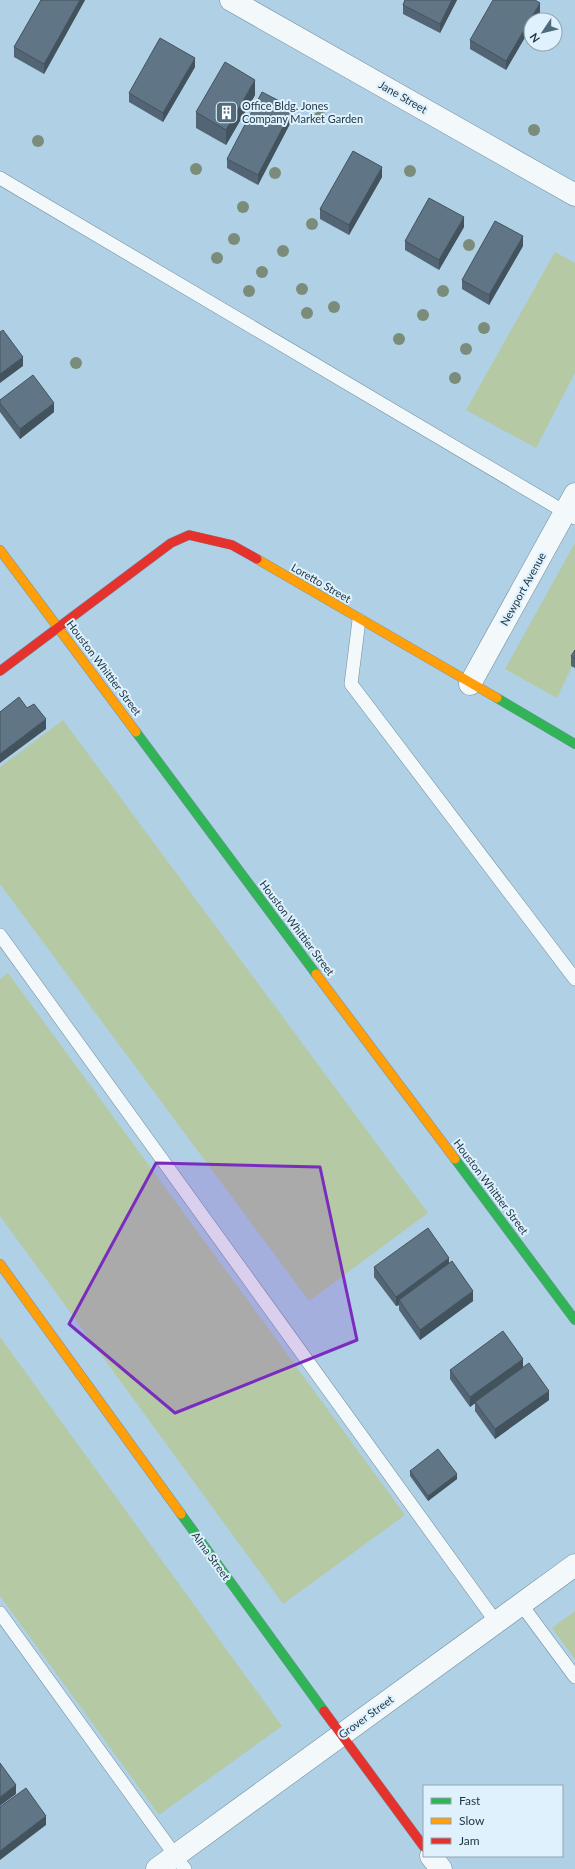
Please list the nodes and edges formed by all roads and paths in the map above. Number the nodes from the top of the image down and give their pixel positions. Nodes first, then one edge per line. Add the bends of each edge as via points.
1 (231, 0) edge
2 (0, 178) edge
3 (575, 195) edge
4 (572, 508) edge
5 (0, 550) edge
6 (359, 620) junction
7 (59, 628) junction
8 (0, 671) edge
9 (470, 684) junction
10 (575, 744) edge
11 (0, 935) edge
12 (574, 977) edge
13 (0, 1264) edge
14 (575, 1320) edge
15 (575, 1565) edge
16 (521, 1604) junction
17 (0, 1613) edge
18 (496, 1622) junction
19 (575, 1676) edge
20 (341, 1736) junction
21 (423, 1846) edge
22 (432, 1857) edge
23 (180, 1862) edge
24 (157, 1869) edge
25 (441, 1869) edge

1 - 3 street, Jane Street
2 - 4 lane
4 - 9 street, Newport Avenue
5 - 7 street, Houston Whittier Street
6 - 7 street, Loretto Street via 232,545 189,535 171,543
6 - 9 street, Loretto Street
6 - 12 lane via 351,684
7 - 8 street, Loretto Street
7 - 14 street, Houston Whittier Street
9 - 10 street, Loretto Street
11 - 18 lane
13 - 20 street, Alma Street
15 - 16 street, Grover Street
16 - 18 street, Grover Street
16 - 19 lane
17 - 23 lane
18 - 20 street, Grover Street
20 - 21 street, Alma Street
20 - 23 street, Grover Street
22 - 25 street
23 - 24 street, Grover Street

